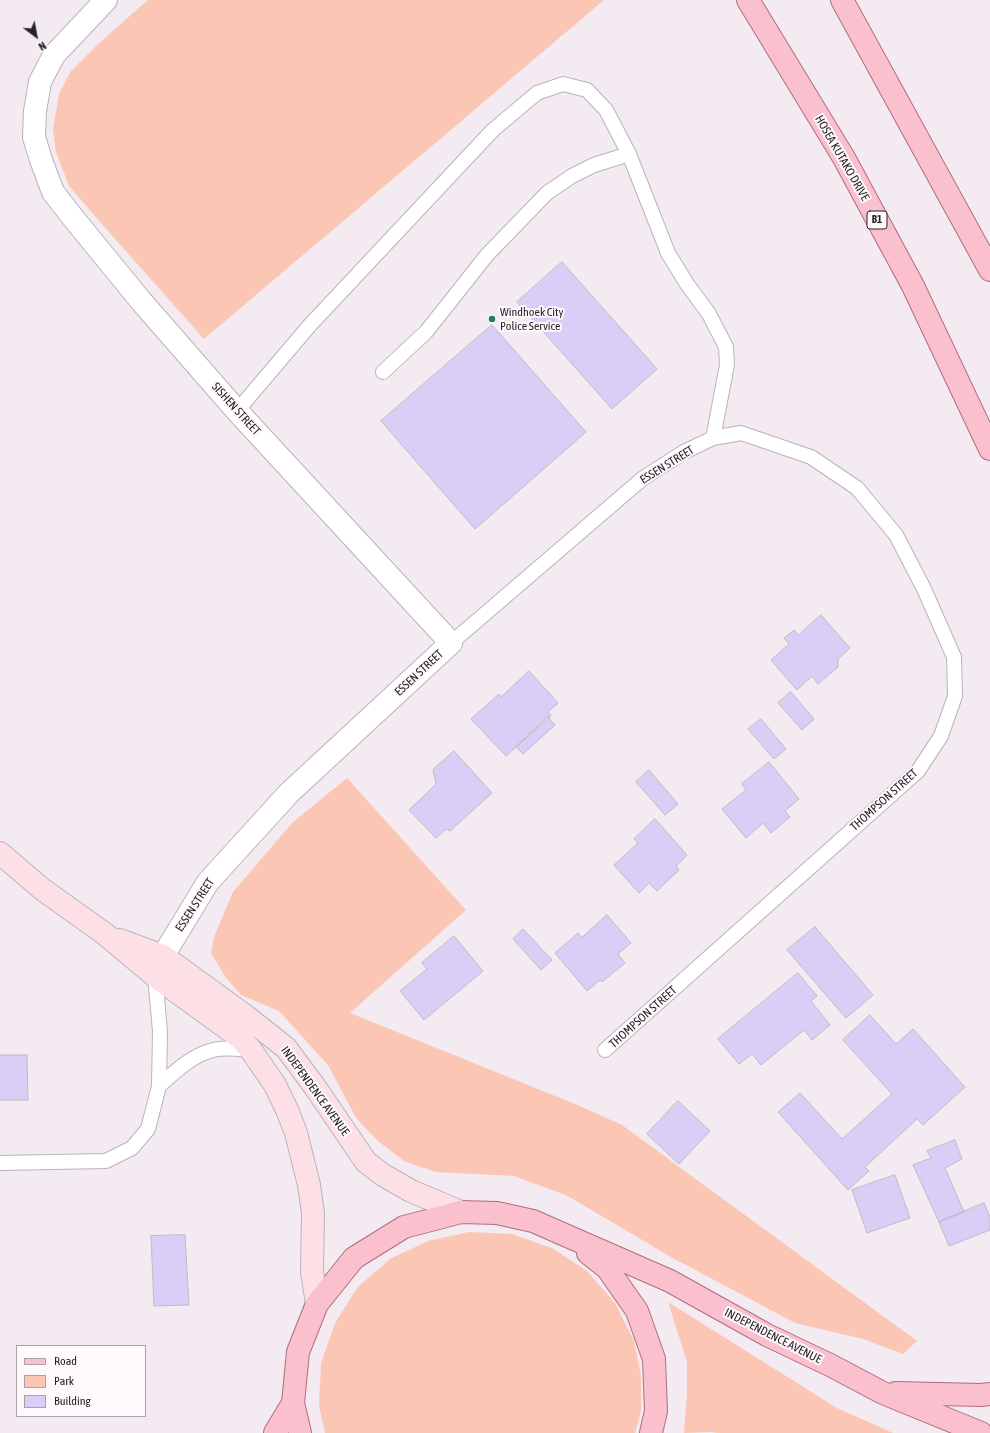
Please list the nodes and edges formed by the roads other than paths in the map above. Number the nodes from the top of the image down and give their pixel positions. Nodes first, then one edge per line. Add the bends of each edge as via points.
1 (106, 0) edge
2 (748, 0) edge
3 (842, 0) edge
4 (629, 154) junction
5 (990, 270) edge
6 (384, 372) dead end
7 (237, 411) junction
8 (741, 432) joint
9 (713, 438) junction
10 (990, 450) edge
11 (451, 643) junction
12 (0, 853) edge
13 (105, 934) junction
14 (163, 956) junction
15 (154, 976) junction
16 (251, 1050) junction
17 (605, 1050) dead end
18 (159, 1086) junction
19 (0, 1163) edge
20 (461, 1212) junction
21 (567, 1236) junction
22 (317, 1304) junction
23 (883, 1393) junction
24 (990, 1394) edge
25 (293, 1403) junction
26 (275, 1433) edge
27 (300, 1433) edge
28 (650, 1433) edge
29 (981, 1433) edge

1 - 7 street, SISHEN STREET via 54,55 40,82 34,137 41,160 53,192 74,219
2 - 10 main road, HOSEA KUTAKO DRIVE / B1 via 844,158 913,286
3 - 5 main road
4 - 6 lane via 594,165 547,193 487,255 426,332
4 - 7 lane via 606,110 587,90 563,84 538,93 488,136 310,325
4 - 9 lane via 668,253 709,314 726,347 727,365
7 - 11 street, SISHEN STREET
8 - 9 lane, ESSEN STREET
8 - 17 lane, THOMPSON STREET via 811,457 857,488 896,535 924,589 954,657 955,696 941,736 918,771
9 - 11 lane, ESSEN STREET via 684,452 642,479
11 - 14 street, ESSEN STREET via 284,799 208,882
12 - 13 main road, INDEPENDENCE AVENUE via 42,889
13 - 14 main road, INDEPENDENCE AVENUE
13 - 15 main road, INDEPENDENCE AVENUE
14 - 15 street, ESSEN STREET
14 - 20 main road, INDEPENDENCE AVENUE via 252,1020 286,1048 366,1162 411,1191
15 - 16 main road, INDEPENDENCE AVENUE via 239,1037
15 - 18 lane via 160,1031
16 - 18 lane via 228,1048 199,1055
16 - 22 main road, INDEPENDENCE AVENUE via 275,1085 296,1133 313,1213 312,1272
18 - 19 lane via 148,1129 132,1148 106,1161
20 - 21 main road, INDEPENDENCE AVENUE via 497,1213 533,1221
20 - 22 main road, INDEPENDENCE AVENUE via 404,1227 354,1258
21 - 23 main road, INDEPENDENCE AVENUE via 670,1281 767,1335
21 - 28 main road, INDEPENDENCE AVENUE via 607,1268 638,1311 654,1360 656,1411
22 - 25 main road, INDEPENDENCE AVENUE via 298,1352
23 - 24 main road
23 - 29 main road, INDEPENDENCE AVENUE
25 - 26 main road
25 - 27 main road, INDEPENDENCE AVENUE

